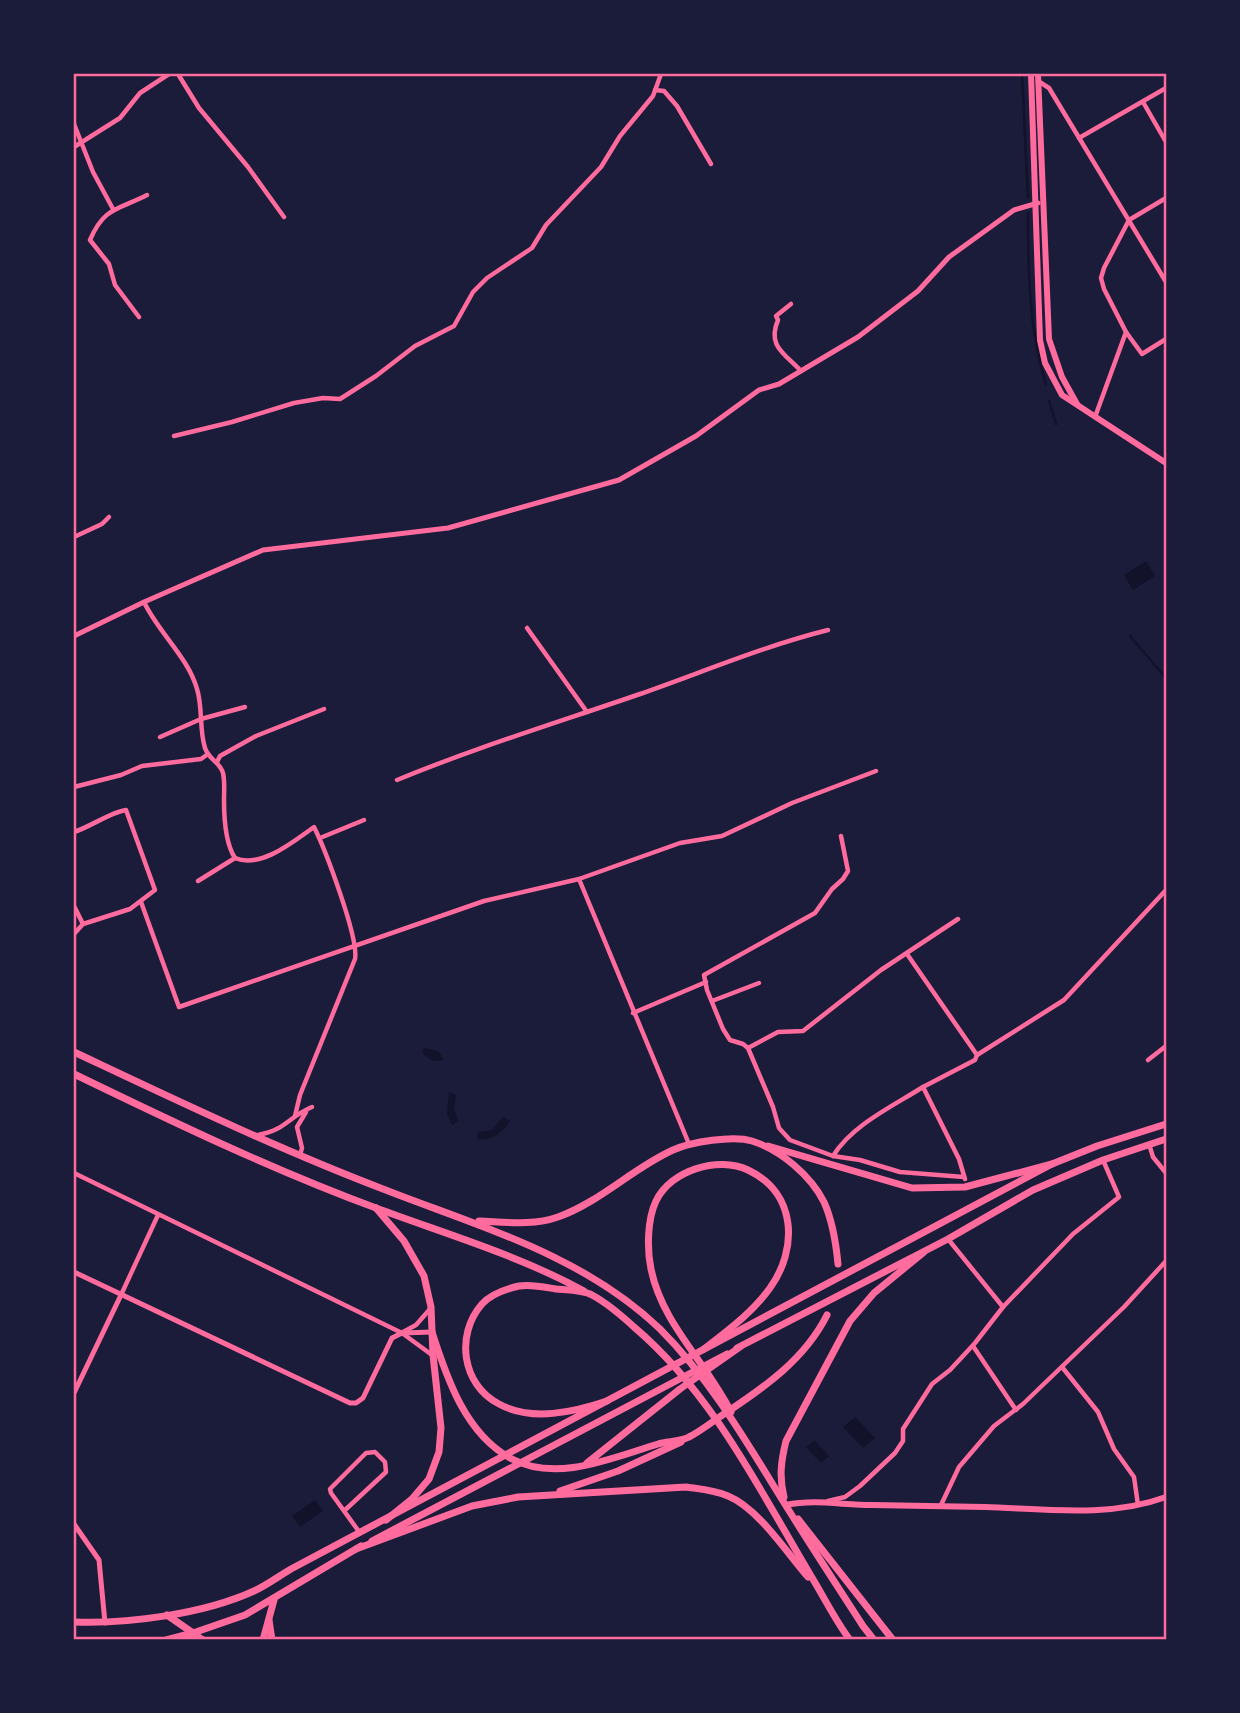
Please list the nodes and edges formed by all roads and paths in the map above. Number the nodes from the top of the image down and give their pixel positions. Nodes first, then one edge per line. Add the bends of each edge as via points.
1 (169, 74) edge
2 (178, 74) edge
3 (662, 74) edge
4 (1031, 74) edge
5 (1038, 77) edge
6 (1167, 88) edge
7 (655, 90) junction
8 (1143, 102) junction
9 (74, 124) edge
10 (1079, 138) junction
11 (1167, 142) edge
12 (81, 143) junction
13 (74, 147) edge
14 (711, 163) dead end
15 (147, 195) dead end
16 (1167, 198) edge
17 (1038, 203) junction
18 (113, 209) junction
19 (284, 217) dead end
20 (1129, 220) junction
21 (1167, 282) edge
22 (791, 304) dead end
23 (139, 317) dead end
24 (1126, 332) junction
25 (1167, 339) edge
26 (802, 371) junction
27 (1094, 418) junction
28 (174, 436) dead end
29 (1167, 463) edge
30 (109, 517) dead end
31 (74, 537) edge
32 (144, 602) junction
33 (527, 628) dead end
34 (828, 630) dead end
35 (74, 636) edge
36 (245, 707) dead end
37 (324, 709) dead end
38 (587, 712) junction
39 (201, 719) junction
40 (160, 737) dead end
41 (208, 754) junction
42 (217, 762) junction
43 (876, 771) dead end
44 (397, 780) dead end
45 (74, 787) edge
46 (364, 820) dead end
47 (74, 832) edge
48 (841, 836) dead end
49 (320, 838) junction
50 (235, 858) junction
51 (579, 879) junction
52 (198, 881) dead end
53 (1167, 890) edge
54 (141, 902) junction
55 (74, 906) edge
56 (958, 919) dead end
57 (83, 924) junction
58 (74, 934) edge
59 (356, 946) junction
60 (907, 954) junction
61 (706, 982) junction
62 (759, 983) dead end
63 (712, 1001) junction
64 (633, 1013) junction
65 (1167, 1046) edge
66 (748, 1048) junction
67 (74, 1052) edge
68 (977, 1055) junction
69 (1148, 1060) dead end
70 (74, 1074) edge
71 (923, 1087) junction
72 (295, 1116) junction
73 (1167, 1124) edge
74 (253, 1136) junction
75 (1167, 1139) edge
76 (751, 1141) junction
77 (689, 1144) junction
78 (1149, 1144) junction
79 (300, 1155) junction
80 (833, 1156) junction
81 (1103, 1160) junction
82 (1052, 1164) junction
83 (1167, 1173) edge
84 (74, 1174) edge
85 (964, 1177) junction
86 (965, 1187) junction
87 (375, 1208) junction
88 (158, 1215) junction
89 (471, 1220) junction
90 (948, 1239) junction
91 (924, 1252) junction
92 (1167, 1261) edge
93 (838, 1264) dead end
94 (74, 1272) edge
95 (591, 1294) junction
96 (121, 1295) junction
97 (431, 1307) junction
98 (1003, 1307) junction
99 (827, 1315) dead end
100 (432, 1332) junction
101 (402, 1333) junction
102 (973, 1346) junction
103 (740, 1347) junction
104 (704, 1349) junction
105 (433, 1355) junction
106 (1062, 1367) junction
107 (74, 1393) edge
108 (607, 1401) junction
109 (1016, 1410) junction
110 (687, 1439) junction
111 (745, 1441) junction
112 (584, 1466) junction
113 (552, 1494) junction
114 (1167, 1497) edge
115 (827, 1502) junction
116 (786, 1505) junction
117 (941, 1505) junction
118 (1138, 1506) junction
119 (344, 1511) junction
120 (791, 1514) junction
121 (386, 1520) junction
122 (74, 1524) edge
123 (360, 1533) junction
124 (356, 1549) junction
125 (819, 1590) junction
126 (274, 1599) junction
127 (167, 1615) junction
128 (268, 1616) junction
129 (74, 1622) edge
130 (105, 1623) junction
131 (193, 1633) junction
132 (166, 1640) edge
133 (204, 1640) edge
134 (263, 1640) edge
135 (272, 1640) edge
136 (850, 1640) edge
137 (874, 1640) edge
138 (893, 1640) edge

1 - 12 street via 140,93 120,118
2 - 19 street
3 - 7 street
4 - 17 main road
5 - 10 street
5 - 17 main road
6 - 8 street
7 - 14 street via 664,91 677,106
7 - 28 street via 601,167 546,225 532,248 473,292 454,326 415,346 340,399 294,402
8 - 10 street
8 - 11 street
9 - 12 street
10 - 20 street
12 - 13 street
12 - 18 street
15 - 18 street
16 - 20 street
17 - 26 street via 1003,218 949,257 918,291 858,337
17 - 27 main road via 1049,339 1062,377 1080,408
18 - 23 street via 98,222 90,240
20 - 21 street
20 - 24 street via 1101,278
22 - 26 street via 776,316 774,343
24 - 25 street via 1142,354
24 - 27 street
26 - 32 street via 760,390 696,436 619,480 448,527 263,550
27 - 29 main road
30 - 31 street
32 - 35 street
32 - 39 street via 192,676
33 - 38 street
34 - 38 street
36 - 39 street
37 - 42 street via 256,736
38 - 44 street
39 - 40 street
39 - 41 street
41 - 42 street
41 - 45 street via 201,759 142,766
42 - 50 street via 223,770 226,823
43 - 51 street via 722,836 680,843
46 - 49 street
47 - 54 street via 126,810 155,890
48 - 61 street via 848,871 821,907 704,975
49 - 50 street via 314,827 263,858
49 - 59 street
50 - 52 street
51 - 59 street via 484,901
51 - 64 street
53 - 68 street via 1064,1000
54 - 57 street
54 - 59 street via 179,1007
55 - 57 street
56 - 60 street
57 - 58 street
59 - 72 street
60 - 66 street via 803,1031 778,1032
60 - 68 street
61 - 63 street
61 - 64 street
62 - 63 street
63 - 66 street via 730,1040
64 - 77 street
65 - 69 street
66 - 80 street via 779,1128 790,1140
67 - 74 main road
68 - 71 street
70 - 87 main road via 248,1156
71 - 80 street via 840,1144
71 - 85 street
72 - 74 street via 275,1132
72 - 79 street via 310,1108 297,1127 303,1148
73 - 82 main road
74 - 79 main road
75 - 78 main road
76 - 77 main road
76 - 86 main road via 912,1188
76 - 93 main road via 780,1156 811,1182 835,1233
77 - 89 main road via 556,1218 528,1223
78 - 81 main road
78 - 83 street
79 - 89 main road
80 - 85 street via 900,1172
81 - 90 main road via 1033,1190
81 - 98 street via 1119,1197 1073,1234
82 - 86 main road
82 - 104 main road
84 - 88 street
85 - 86 street
87 - 95 main road via 517,1258
87 - 97 main road via 416,1259
88 - 96 street
88 - 101 street
89 - 111 main road via 544,1251 600,1283 658,1328 714,1393
90 - 91 main road
90 - 98 street
91 - 103 main road
91 - 116 main road via 874,1293 850,1321 786,1441 780,1482
92 - 106 street
94 - 96 street
95 - 108 main road via 525,1285 495,1295 482,1304 469,1325 464,1349 479,1389 498,1404 535,1413 579,1410
95 - 125 main road via 646,1337 702,1398
96 - 101 street via 351,1404 361,1400 390,1341
96 - 107 street
97 - 100 main road
97 - 101 street
98 - 102 street
99 - 110 main road via 806,1349 783,1371
100 - 101 street
100 - 105 main road
100 - 112 main road via 465,1413 491,1446 533,1466
101 - 105 street
102 - 109 street
102 - 115 street via 932,1384 902,1429 895,1453 845,1497
103 - 112 main road
103 - 124 main road
104 - 108 main road
104 - 111 main road via 763,1298 789,1241 790,1225 775,1193 748,1170 729,1165 711,1164 680,1177 656,1200 649,1236 651,1268 663,1307 720,1390
105 - 121 main road via 441,1428 437,1462 421,1489
106 - 109 street
106 - 118 street via 1098,1412 1114,1449 1134,1477
108 - 121 main road
109 - 117 street via 994,1426 959,1467
110 - 112 main road
110 - 113 main road via 618,1471
111 - 116 main road
113 - 124 main road via 472,1506
113 - 125 main road via 686,1487 731,1497 756,1517
114 - 118 main road
115 - 116 main road
115 - 117 main road
116 - 120 main road
117 - 118 main road via 1082,1511
119 - 119 street via 386,1472 385,1462 375,1452 368,1452 331,1486
119 - 123 street
120 - 137 main road
120 - 138 main road via 805,1525
121 - 123 main road
122 - 130 street via 99,1560
123 - 127 main road via 254,1591
124 - 126 main road
125 - 136 main road
126 - 128 main road
126 - 131 main road via 245,1615
127 - 130 main road
127 - 131 main road
128 - 134 main road
128 - 135 main road
129 - 130 main road
131 - 132 main road
131 - 133 main road

